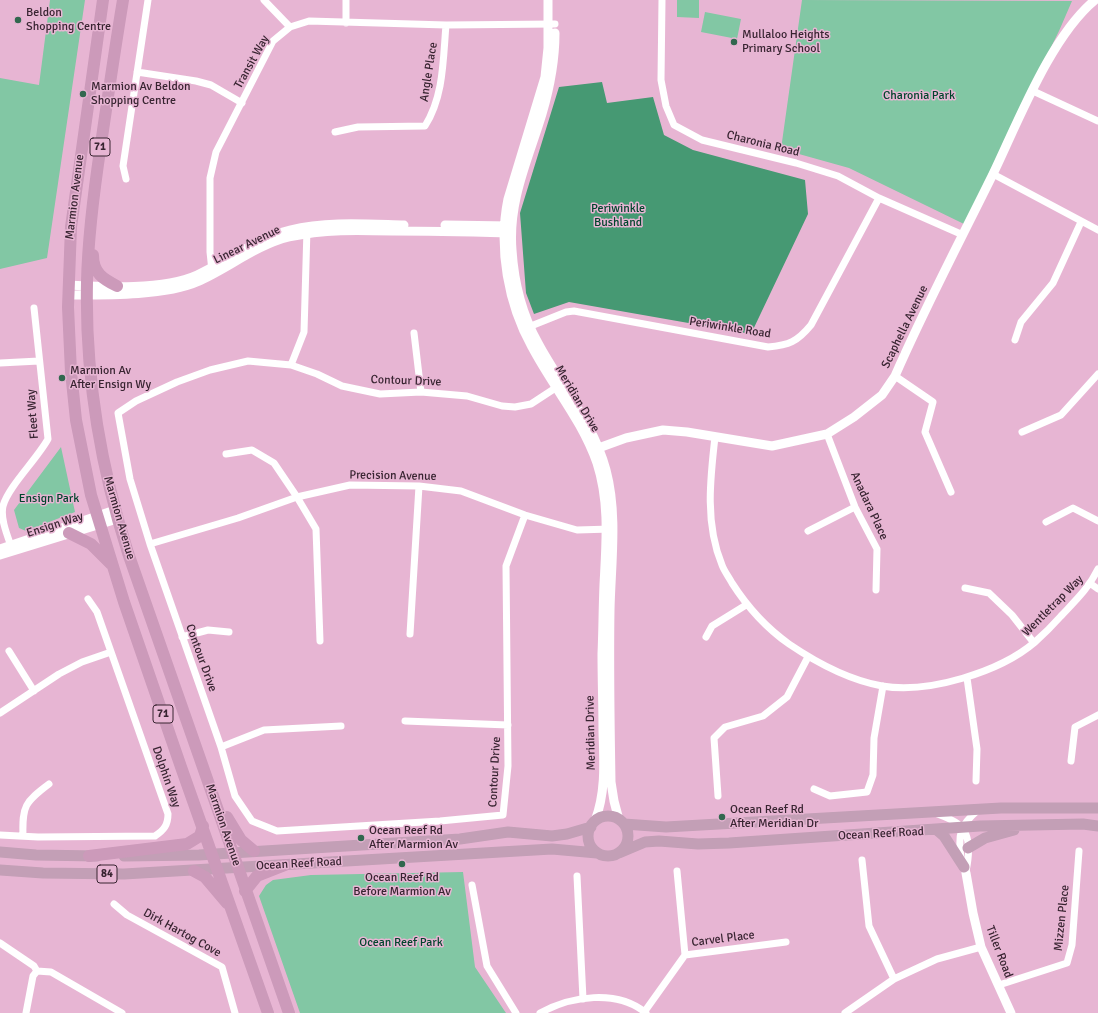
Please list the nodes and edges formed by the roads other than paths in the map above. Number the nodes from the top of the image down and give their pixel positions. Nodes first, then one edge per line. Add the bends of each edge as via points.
1 (103, 0) edge
2 (123, 0) edge
3 (148, 0) edge
4 (264, 0) edge
5 (346, 0) edge
6 (548, 0) edge
7 (554, 0) edge
8 (662, 0) edge
9 (1095, 0) edge
10 (346, 23) junction
11 (552, 24) junction
12 (446, 25) junction
13 (290, 26) junction
14 (137, 72) junction
15 (1033, 90) junction
16 (242, 103) junction
17 (1098, 121) edge
18 (335, 132) dead end
19 (993, 174) junction
20 (126, 179) dead end
21 (879, 198) junction
22 (93, 201) junction
23 (1081, 222) junction
24 (307, 230) junction
25 (508, 230) junction
26 (1098, 230) edge
27 (963, 235) junction
28 (212, 271) junction
29 (117, 286) junction
30 (68, 290) junction
31 (87, 291) junction
32 (34, 308) dead end
33 (527, 327) junction
34 (414, 333) dead end
35 (1015, 340) dead end
36 (40, 361) junction
37 (0, 363) edge
38 (291, 366) junction
39 (1098, 374) edge
40 (895, 376) junction
41 (559, 386) junction
42 (421, 392) junction
43 (1022, 432) dead end
44 (827, 434) junction
45 (715, 437) junction
46 (595, 449) junction
47 (226, 454) dead end
48 (419, 486) junction
49 (951, 492) dead end
50 (297, 497) junction
51 (855, 507) junction
52 (116, 514) junction
53 (525, 515) junction
54 (98, 519) junction
55 (1098, 521) edge
56 (1046, 522) dead end
57 (609, 529) junction
58 (808, 531) dead end
59 (69, 533) junction
60 (150, 544) junction
61 (11, 548) junction
62 (0, 549) edge
63 (0, 555) edge
64 (113, 566) junction
65 (1098, 569) edge
66 (1091, 584) junction
67 (965, 588) dead end
68 (1098, 589) edge
69 (876, 590) dead end
70 (88, 599) dead end
71 (746, 605) junction
72 (229, 632) dead end
73 (410, 634) dead end
74 (706, 637) dead end
75 (182, 638) junction
76 (320, 641) dead end
77 (1034, 643) junction
78 (9, 652) dead end
79 (111, 652) junction
80 (808, 657) junction
81 (967, 678) junction
82 (883, 686) junction
83 (34, 691) junction
84 (0, 713) edge
85 (1098, 715) edge
86 (405, 721) dead end
87 (508, 725) junction
88 (341, 726) dead end
89 (194, 739) junction
90 (221, 747) junction
91 (1071, 761) dead end
92 (976, 781) dead end
93 (49, 784) dead end
94 (814, 789) dead end
95 (718, 796) dead end
96 (1098, 808) edge
97 (978, 810) junction
98 (931, 812) junction
99 (622, 822) junction
100 (593, 824) junction
101 (1030, 825) junction
102 (203, 826) junction
103 (1098, 826) edge
104 (962, 828) junction
105 (937, 830) junction
106 (0, 835) edge
107 (23, 836) junction
108 (968, 848) junction
109 (254, 851) junction
110 (1079, 851) dead end
111 (0, 852) edge
112 (233, 852) junction
113 (597, 853) junction
114 (619, 853) junction
115 (212, 854) junction
116 (89, 856) junction
117 (862, 860) dead end
118 (285, 865) junction
119 (237, 868) junction
120 (218, 869) junction
121 (0, 870) edge
122 (965, 870) junction
123 (194, 871) junction
124 (677, 871) dead end
125 (20, 872) junction
126 (577, 876) dead end
127 (0, 878) edge
128 (472, 884) dead end
129 (245, 890) junction
130 (114, 904) dead end
131 (231, 907) junction
132 (786, 942) dead end
133 (0, 943) edge
134 (981, 947) junction
135 (685, 955) junction
136 (37, 971) junction
137 (894, 979) junction
138 (999, 985) junction
139 (583, 999) junction
140 (645, 1012) edge
141 (26, 1013) edge
142 (122, 1013) edge
143 (235, 1013) edge
144 (268, 1013) edge
145 (289, 1013) edge
146 (516, 1013) edge
147 (540, 1013) edge
148 (845, 1013) edge
149 (1011, 1013) edge

1 - 30 highway, Marmion Avenue / 71 via 70,227
2 - 22 highway, Marmion Avenue / 71
3 - 14 street
4 - 13 street
5 - 10 street
6 - 11 street, Meridian Drive
7 - 11 street, Meridian Drive
8 - 21 street, Charonia Road via 660,80 674,125 702,140 838,176
9 - 15 street, Scaphella Avenue via 1064,35
10 - 12 street
10 - 13 street via 309,22
11 - 12 street
11 - 25 street, Meridian Drive via 554,60 548,90 516,190
12 - 18 street, Angle Place via 441,83 433,113 425,126 358,127
13 - 16 street, Transit Way via 274,42
14 - 16 street via 211,85
14 - 20 street via 122,166
15 - 17 street
15 - 19 street, Scaphella Avenue
16 - 28 street, Transit Way via 216,152 210,178
19 - 23 street
19 - 27 street, Scaphella Avenue
21 - 27 street, Charonia Road
21 - 33 street, Periwinkle Road via 811,325 802,336 789,345 768,347 574,311
22 - 29 highway via 96,207 94,267 99,276
22 - 31 highway, Marmion Avenue / 71
23 - 26 street
23 - 35 street via 1053,283 1021,322
24 - 25 street, Linear Avenue
24 - 28 street, Linear Avenue via 274,242
24 - 38 street via 304,332
25 - 33 street, Meridian Drive via 517,290
27 - 40 street, Scaphella Avenue
28 - 29 street, Linear Avenue via 177,281
28 - 31 street, Linear Avenue via 195,283 171,289
29 - 31 street, Linear Avenue
30 - 31 street, Linear Avenue
30 - 54 highway, Marmion Avenue / 71 via 71,372 76,420
31 - 52 highway, Marmion Avenue / 71 via 93,399 98,435
32 - 36 street, Fleet Way
33 - 41 street, Meridian Drive
34 - 42 street
36 - 37 street
36 - 61 street, Fleet Way via 48,439 7,496 2,507
38 - 42 street, Contour Drive via 317,374 342,386 380,394
38 - 60 street, Contour Drive via 248,361 210,370 136,401 118,413 130,479
39 - 43 street via 1061,415
40 - 44 street, Scaphella Avenue via 882,395
40 - 49 street via 933,402 925,432
41 - 42 street, Contour Drive via 531,404 515,407 467,396
41 - 46 street, Meridian Drive
44 - 45 street, Scaphella Avenue via 772,446
44 - 51 street, Anadara Place
45 - 46 street, Scaphella Avenue via 663,430 626,438
45 - 71 street, Wentletrap Way via 710,478 710,519 722,565
46 - 57 street, Meridian Drive
47 - 50 street via 252,450 274,463
48 - 50 street, Precision Avenue via 350,485
48 - 53 street, Precision Avenue via 462,491
48 - 73 street
50 - 60 street, Precision Avenue via 238,518
50 - 76 street via 316,529
51 - 58 street
51 - 69 street, Anadara Place via 877,549
52 - 54 street, Ensign Way
52 - 89 highway, Marmion Avenue / 71
53 - 57 street, Precision Avenue via 577,530
53 - 87 street, Contour Drive via 506,566
54 - 59 street, Ensign Way
54 - 61 street, Ensign Way
54 - 64 highway, Marmion Avenue / 71
55 - 56 street via 1073,508
57 - 99 street, Meridian Drive via 611,782 614,801
57 - 100 street, Meridian Drive via 603,633 603,781 601,807
59 - 61 street, Ensign Way
59 - 64 highway via 91,544
60 - 75 street, Contour Drive
61 - 62 street, Ensign Way
61 - 63 street, Ensign Way
64 - 102 highway, Marmion Avenue / 71 via 180,767
65 - 66 street, Wentletrap Way
66 - 68 street
66 - 77 street, Wentletrap Way
67 - 77 street via 989,593
70 - 79 street, Dolphin Way via 96,612
71 - 74 street via 712,626
71 - 80 street, Wentletrap Way via 772,632
72 - 75 street via 208,630
75 - 90 street, Contour Drive
77 - 81 street, Wentletrap Way via 994,668
78 - 83 street
79 - 83 street via 82,662
79 - 107 street, Dolphin Way via 168,814 168,823 163,831 155,836
80 - 82 street, Wentletrap Way via 843,674
80 - 95 street via 787,697 763,716 725,727 714,738
81 - 82 street, Wentletrap Way via 924,687
81 - 92 street via 977,749
82 - 94 street via 874,738 873,776 867,792 830,796
83 - 84 street
85 - 91 street via 1075,727
86 - 87 street
87 - 90 street, Contour Drive via 508,766 503,815 440,821 277,831 252,821 235,796
88 - 90 street via 264,730
89 - 109 highway via 207,757 222,805 233,828
89 - 112 highway, Marmion Avenue / 71
93 - 107 street via 30,798 22,815
96 - 97 main road, Ocean Reef Road
97 - 98 main road, Ocean Reef Road
97 - 104 street
98 - 99 main road, Ocean Reef Road via 662,828
98 - 104 street via 959,824
99 - 100 main road via 607,816
99 - 114 main road via 627,830 627,843
100 - 109 main road, Ocean Reef Road via 552,836 508,832 460,839
100 - 113 main road via 589,832 590,844
101 - 103 main road, Ocean Reef Road
101 - 104 main road, Ocean Reef Road
101 - 108 main road via 985,838
102 - 115 highway, Marmion Avenue / 71
102 - 116 highway via 200,836 187,844
104 - 105 main road, Ocean Reef Road
104 - 108 street, Tiller Road via 967,837
104 - 122 street, Tiller Road via 958,839
105 - 114 main road, Ocean Reef Road via 709,844 645,842
105 - 122 main road via 944,836
106 - 107 street, Dolphin Way
108 - 122 street, Tiller Road
109 - 112 main road, Ocean Reef Road
110 - 138 street, Mizzen Place via 1072,945 1067,963
111 - 116 main road, Ocean Reef Road / 84
112 - 115 main road, Ocean Reef Road
112 - 119 highway, Marmion Avenue / 71
113 - 114 main road via 608,856
113 - 118 main road, Ocean Reef Road via 552,849
115 - 116 main road, Ocean Reef Road / 84
115 - 120 highway, Marmion Avenue / 71
117 - 137 street via 869,926
118 - 119 main road, Ocean Reef Road
118 - 129 highway via 257,876
119 - 120 main road, Ocean Reef Road
119 - 129 highway, Marmion Avenue / 71
120 - 123 main road, Ocean Reef Road / 84
120 - 131 highway, Marmion Avenue / 71
121 - 125 main road, Ocean Reef Road / 84
122 - 134 street, Tiller Road
123 - 125 main road, Ocean Reef Road / 84 via 116,874
123 - 131 highway via 205,877
124 - 135 street
125 - 127 main road
126 - 139 street
128 - 146 street via 488,966
129 - 145 highway, Marmion Avenue / 71
130 - 143 street, Dirk Hartog Cove via 127,915 222,967
131 - 144 highway, Marmion Avenue / 71
132 - 135 street, Carvel Place
133 - 136 street via 34,966
134 - 137 street via 937,959
134 - 138 street, Tiller Road
135 - 140 street, Carvel Place
136 - 141 street
136 - 142 street via 51,972
137 - 148 street
138 - 149 street, Tiller Road
139 - 140 street via 614,997
139 - 147 street

